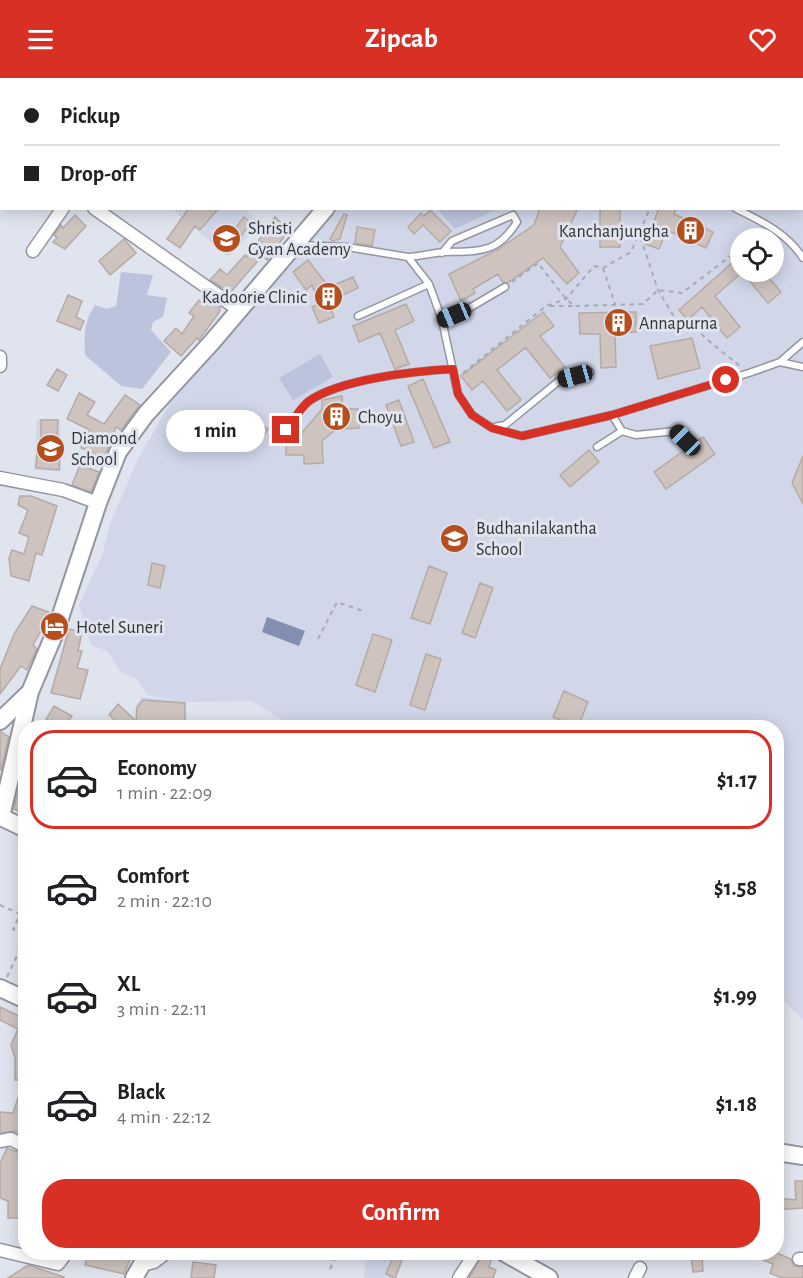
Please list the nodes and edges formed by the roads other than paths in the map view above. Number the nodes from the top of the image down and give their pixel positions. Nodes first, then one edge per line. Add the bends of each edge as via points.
1 (62, 210) edge
2 (97, 210) edge
3 (325, 210) edge
4 (739, 210) edge
5 (296, 245) junction
6 (33, 251) dead end
7 (442, 252) junction
8 (408, 257) junction
9 (803, 258) edge
10 (429, 284) junction
11 (505, 287) road end
12 (239, 310) junction
13 (358, 316) dead end
14 (442, 320) junction
15 (803, 342) edge
16 (0, 357) edge
17 (780, 362) junction
18 (0, 366) edge
19 (453, 367) junction
20 (803, 367) edge
21 (590, 372) dead end
22 (612, 415) junction
23 (492, 428) junction
24 (286, 430) dead end
25 (622, 431) junction
26 (685, 440) dead end
27 (597, 447) dead end
28 (0, 478) edge
29 (98, 503) junction
30 (30, 692) junction
31 (23, 720) edge
32 (0, 721) edge
33 (18, 742) edge
34 (0, 818) edge
35 (18, 826) edge
36 (1, 989) edge
37 (18, 996) edge
38 (0, 1141) edge
39 (18, 1143) edge
40 (784, 1153) edge
41 (803, 1156) edge
42 (0, 1250) edge
43 (18, 1254) edge
44 (41, 1260) edge
45 (61, 1260) edge
46 (157, 1260) edge
47 (471, 1260) edge
48 (517, 1260) edge
49 (142, 1265) edge
50 (459, 1278) edge
51 (548, 1278) edge

1 - 6 street
2 - 12 street
3 - 5 main road
4 - 9 lane via 792,241
5 - 8 lane via 347,247
5 - 12 main road
7 - 7 lane via 452,241 503,219 513,215 517,222 508,237 485,252
7 - 8 lane
8 - 10 lane
10 - 13 lane
10 - 14 lane
11 - 14 lane
12 - 29 main road via 146,414 118,452
14 - 19 lane
15 - 17 lane
16 - 18 street
17 - 20 lane
17 - 22 lane
19 - 23 lane via 458,394 472,415
19 - 24 lane via 332,390 307,402
21 - 23 lane via 560,380 505,425
22 - 23 lane via 522,436
22 - 25 lane
25 - 26 lane via 636,435 676,431
25 - 27 lane
28 - 29 street via 63,490
29 - 30 main road via 56,630
30 - 31 main road
30 - 32 main road
33 - 34 main road
34 - 35 main road
36 - 37 main road
38 - 39 street via 11,1139
40 - 41 main road
42 - 43 street
44 - 45 street via 58,1264
46 - 49 street
47 - 50 street
48 - 51 main road

